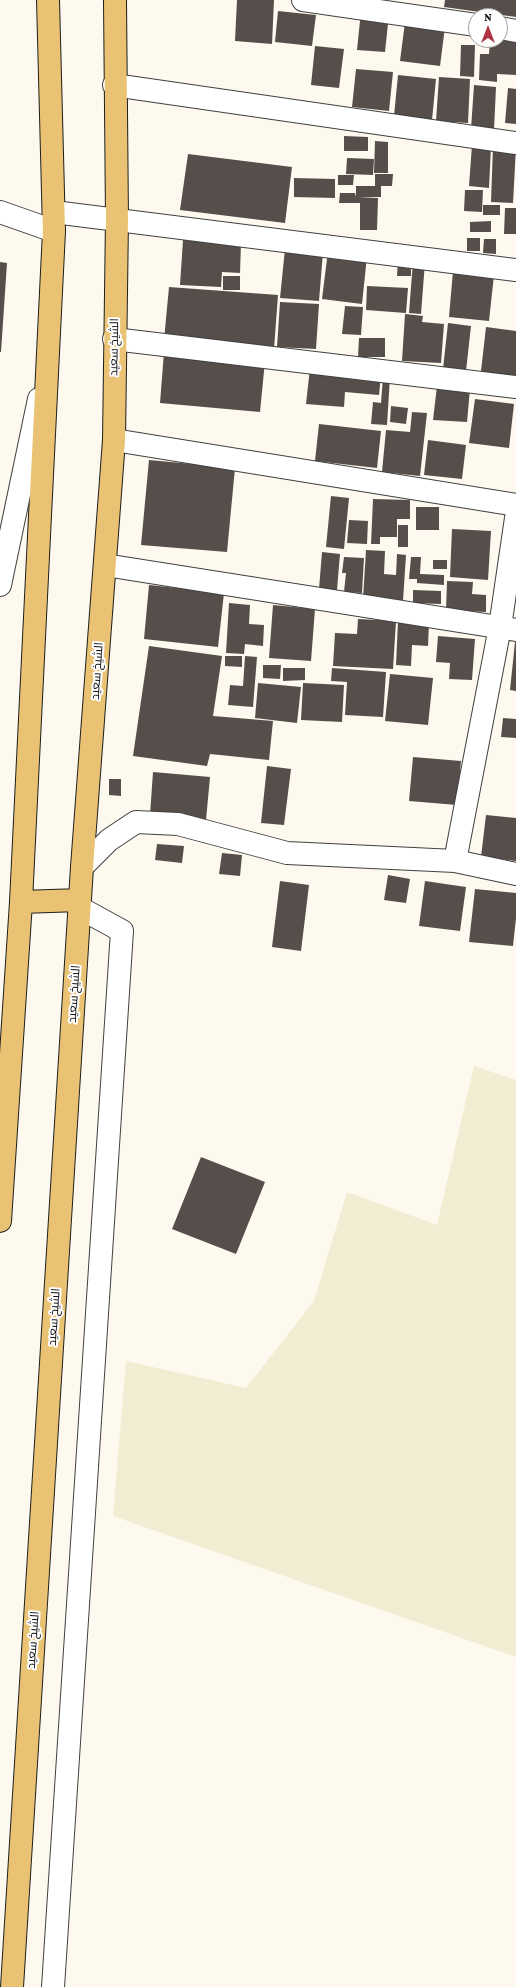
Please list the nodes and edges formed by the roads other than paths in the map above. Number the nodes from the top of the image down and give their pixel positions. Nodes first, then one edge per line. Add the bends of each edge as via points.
1 (48, 0) edge
2 (115, 0) edge
3 (303, 0) edge
4 (468, 24) edge
5 (114, 85) junction
6 (516, 143) edge
7 (0, 212) edge
8 (117, 219) junction
9 (54, 221) junction
10 (516, 270) edge
11 (114, 339) junction
12 (49, 351) junction
13 (516, 387) edge
14 (114, 440) junction
15 (516, 505) edge
16 (516, 518) edge
17 (105, 565) junction
18 (0, 585) edge
19 (508, 629) edge
20 (455, 861) junction
21 (82, 868) junction
22 (516, 874) edge
23 (21, 902) junction
24 (80, 904) junction
25 (0, 1220) edge
26 (12, 1987) edge
27 (53, 1987) edge

1 - 9 main road
2 - 5 main road, الشيخ سعيد
3 - 4 street
5 - 6 street
5 - 8 main road, الشيخ سعيد
7 - 9 street
8 - 9 street
8 - 10 street
8 - 11 main road, الشيخ سعيد
9 - 12 main road
11 - 13 street
11 - 14 main road, الشيخ سعيد
12 - 18 street
12 - 23 main road
14 - 15 street
14 - 17 main road, الشيخ سعيد
16 - 19 street
17 - 19 street
17 - 21 main road, الشيخ سعيد
19 - 20 street
20 - 21 street via 287,852 178,824 136,822 109,840
20 - 22 street
21 - 24 main road, الشيخ سعيد
23 - 24 main road
23 - 25 main road
24 - 26 main road, الشيخ سعيد
24 - 27 street via 122,931

